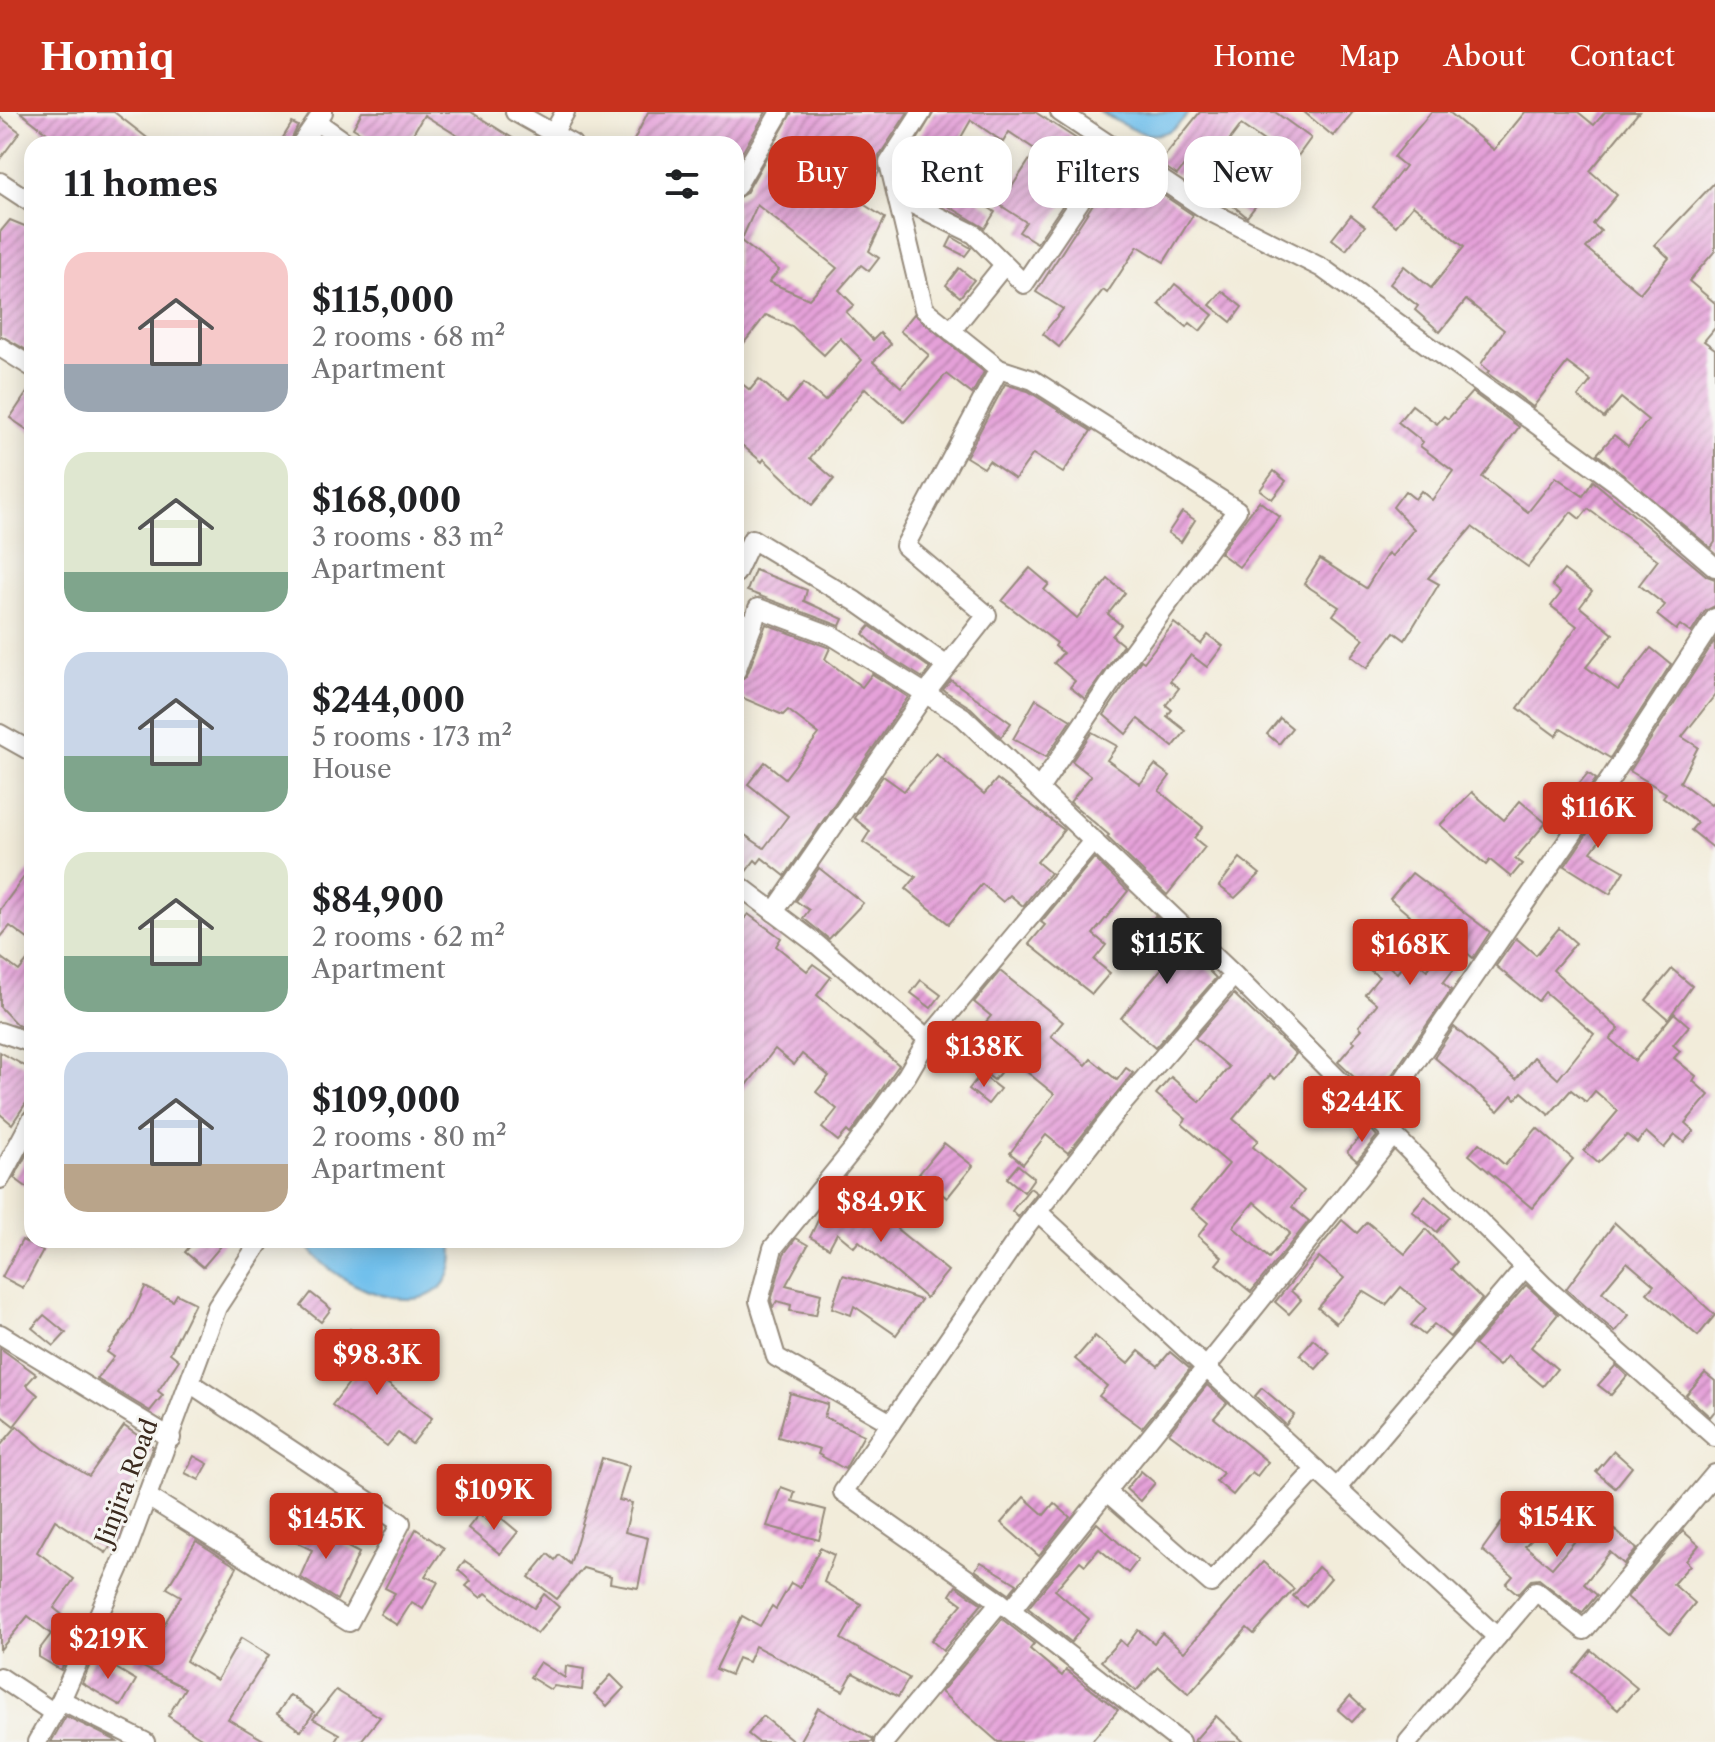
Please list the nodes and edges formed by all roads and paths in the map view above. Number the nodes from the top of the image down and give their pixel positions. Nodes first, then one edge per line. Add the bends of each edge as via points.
1 (515, 112) edge
2 (565, 112) edge
3 (780, 112) edge
4 (922, 112) edge
5 (1060, 112) edge
6 (320, 117) edge
7 (307, 136) edge
8 (340, 136) edge
9 (546, 136) edge
10 (552, 136) edge
11 (906, 136) edge
12 (1096, 136) edge
13 (744, 173) edge
14 (0, 182) edge
15 (1168, 184) edge
16 (24, 198) edge
17 (901, 208) edge
18 (921, 208) edge
19 (1075, 208) edge
20 (1004, 265) junction
21 (951, 331) junction
22 (0, 347) edge
23 (24, 362) edge
24 (999, 369) junction
25 (744, 556) edge
26 (1715, 567) edge
27 (1715, 618) edge
28 (744, 623) edge
29 (947, 666) junction
30 (925, 694) junction
31 (0, 734) edge
32 (24, 748) edge
33 (1039, 789) junction
34 (1094, 840) junction
35 (744, 889) edge
36 (774, 912) junction
37 (1234, 975) junction
38 (0, 1032) edge
39 (928, 1039) junction
40 (24, 1040) edge
41 (1377, 1118) junction
42 (24, 1134) edge
43 (1394, 1134) junction
44 (0, 1179) edge
45 (1037, 1211) junction
46 (256, 1248) edge
47 (1525, 1267) junction
48 (0, 1334) edge
49 (1207, 1367) junction
50 (190, 1383) junction
51 (891, 1423) junction
52 (1712, 1429) edge
53 (171, 1438) junction
54 (1316, 1469) junction
55 (1715, 1474) edge
56 (1337, 1488) junction
57 (1107, 1492) junction
58 (148, 1497) junction
59 (1006, 1606) junction
60 (1497, 1637) junction
61 (0, 1677) edge
62 (58, 1707) junction
63 (37, 1742) edge
64 (145, 1742) edge
65 (884, 1742) edge
66 (1180, 1742) edge
67 (1408, 1742) edge

1 - 9 street
2 - 10 street
3 - 13 street
4 - 11 street
5 - 12 street
6 - 7 street
6 - 8 street
14 - 16 street
15 - 26 street via 1207,210 1322,268 1621,486
17 - 21 street via 924,309
18 - 20 street via 974,234
19 - 20 street via 1024,284
20 - 21 street
21 - 24 street
22 - 23 street
24 - 29 street via 905,546 987,615
24 - 33 street via 1033,380 1237,510
25 - 29 street via 752,539 855,601
27 - 41 street
28 - 30 street via 758,608 833,636
29 - 30 street
30 - 33 street via 963,717
30 - 36 street
31 - 32 street
33 - 34 street
34 - 37 street
34 - 39 street
35 - 36 street
36 - 39 street
37 - 41 street
37 - 45 street
38 - 40 street
39 - 51 street via 851,1152 773,1248 759,1301 776,1357
41 - 43 street
42 - 44 street
43 - 47 street
43 - 49 street
45 - 49 street
45 - 51 street
46 - 50 street, Jinjira Road via 217,1307
47 - 52 street
47 - 56 street
48 - 53 street
49 - 54 street
49 - 57 street
50 - 53 street, Jinjira Road
50 - 58 street via 401,1523 349,1622
51 - 59 street via 843,1492
53 - 58 street, Jinjira Road
54 - 56 street
54 - 57 street via 1211,1583
55 - 60 street via 1584,1630 1536,1591
56 - 60 street
57 - 59 street
58 - 62 street, Jinjira Road
59 - 65 street
59 - 66 street
60 - 67 street
61 - 62 street
62 - 63 street, Jinjira Road
62 - 64 street

